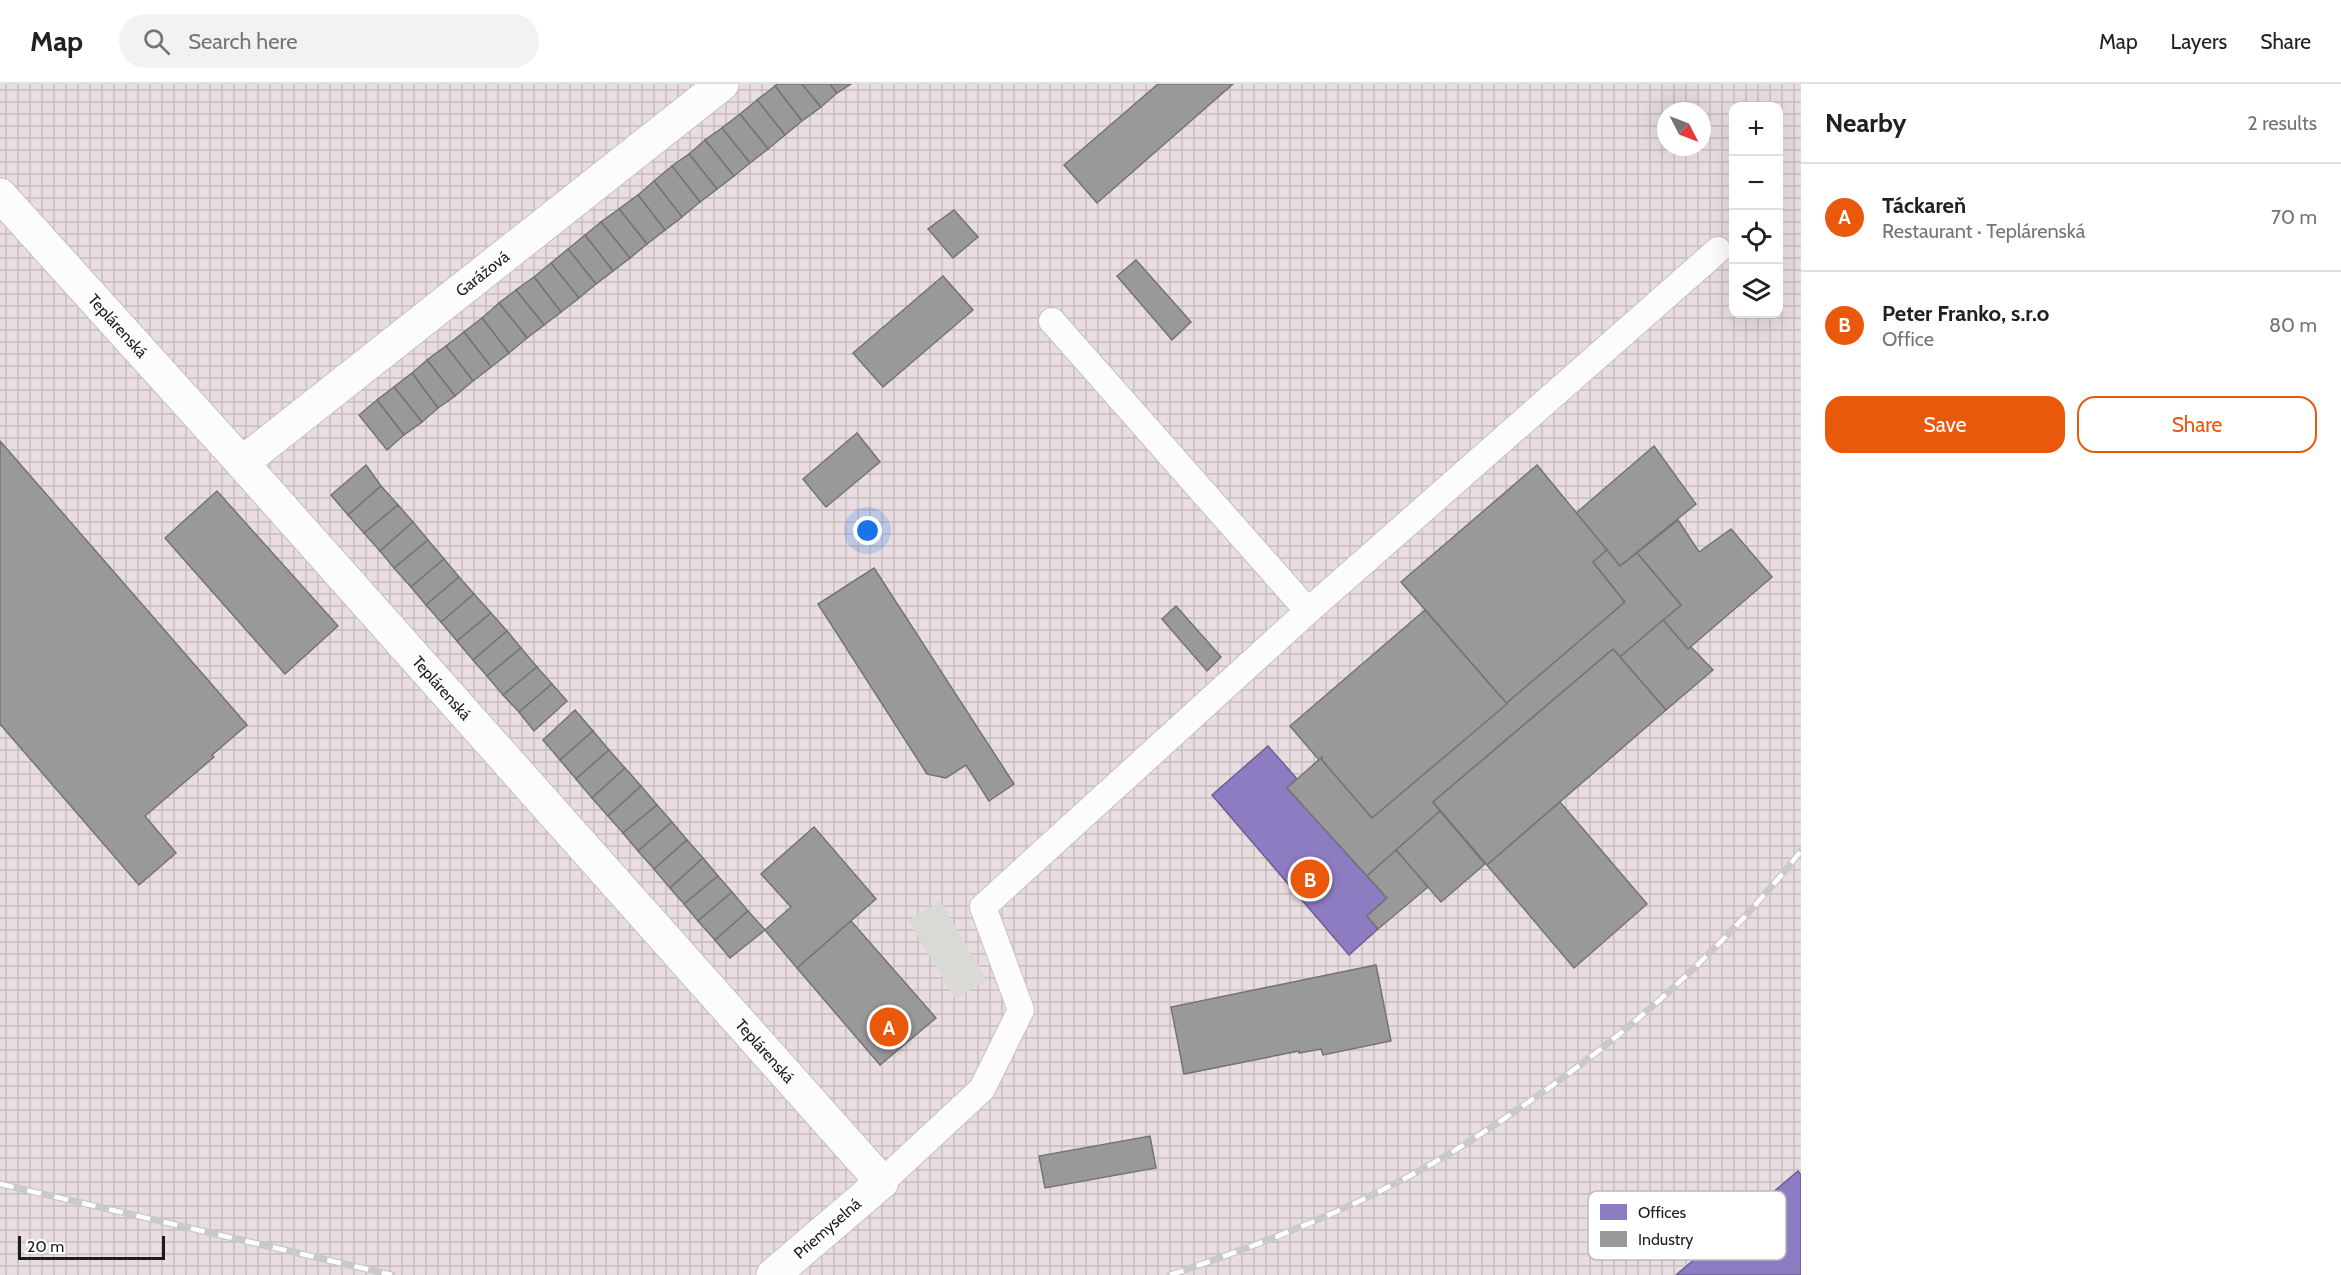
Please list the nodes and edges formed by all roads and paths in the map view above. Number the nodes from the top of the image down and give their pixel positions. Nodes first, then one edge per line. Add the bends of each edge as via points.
1 (722, 84) edge
2 (0, 195) edge
3 (1718, 250) dead end
4 (1052, 321) dead end
5 (242, 463) junction
6 (1308, 611) junction
7 (882, 1182) junction
8 (773, 1275) edge

1 - 5 street, Garážová
2 - 5 street, Teplárenská
3 - 6 lane
4 - 6 lane
5 - 7 street, Teplárenská
6 - 7 lane via 983,907 1021,1010 982,1089
7 - 8 street, Priemyselná

